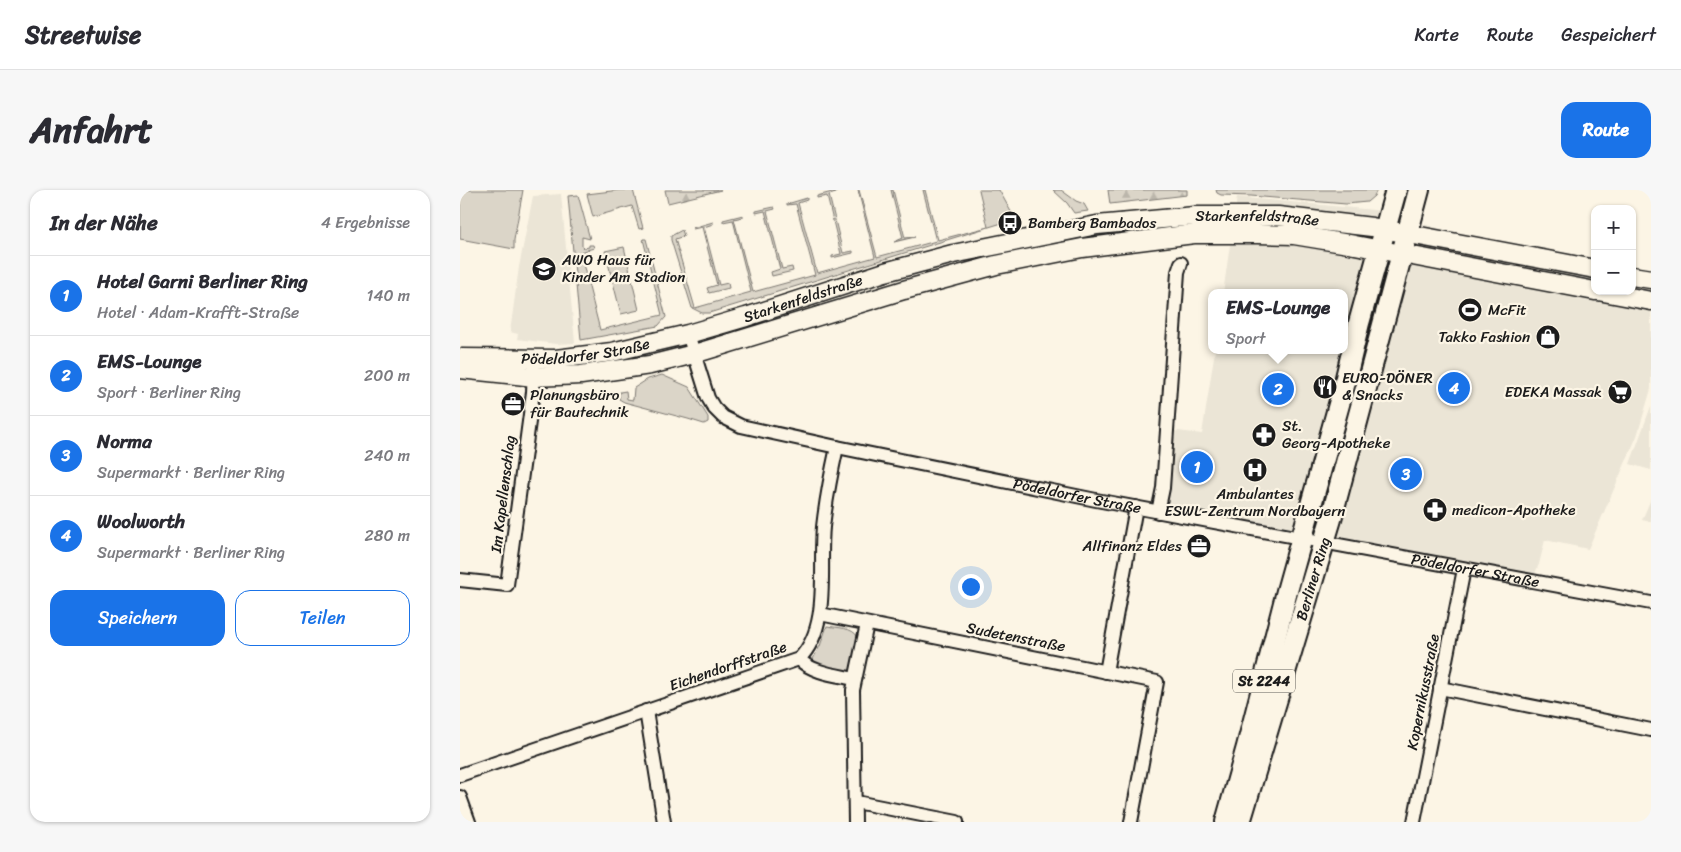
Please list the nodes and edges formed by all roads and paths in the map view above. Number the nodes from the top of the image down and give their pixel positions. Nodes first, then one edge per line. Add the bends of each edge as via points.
1 (1396, 190) edge
2 (1419, 190) edge
3 (1385, 230) junction
4 (1407, 234) junction
5 (1379, 250) junction
6 (1402, 255) junction
7 (920, 262) junction
8 (1181, 263) dead end
9 (1591, 268) edge
10 (1636, 277) edge
11 (1651, 279) edge
12 (926, 284) junction
13 (1591, 290) edge
14 (1618, 295) edge
15 (1651, 301) edge
16 (688, 334) junction
17 (694, 354) junction
18 (460, 358) edge
19 (534, 368) junction
20 (460, 369) edge
21 (837, 447) junction
22 (1136, 507) junction
23 (1158, 512) junction
24 (1302, 539) junction
25 (1324, 543) junction
26 (1464, 569) junction
27 (460, 580) edge
28 (1651, 603) edge
29 (820, 614) junction
30 (867, 624) junction
31 (799, 659) junction
32 (1106, 672) junction
33 (855, 679) junction
34 (1440, 688) junction
35 (646, 711) junction
36 (1651, 730) edge
37 (460, 775) edge
38 (460, 797) edge
39 (856, 802) junction
40 (469, 822) edge
41 (664, 822) edge
42 (855, 822) edge
43 (956, 822) edge
44 (1131, 822) edge
45 (1226, 822) edge
46 (1240, 822) edge
47 (1414, 822) edge

1 - 3 main road, Berliner Ring / St 2244
2 - 4 main road, Berliner Ring / St 2244
3 - 4 main road, Starkenfeldstraße
3 - 5 main road, Berliner Ring / St 2244
3 - 7 main road, Starkenfeldstraße via 1278,216 1195,216 1097,225
4 - 6 main road, Berliner Ring / St 2244
4 - 9 main road, Starkenfeldstraße
5 - 6 main road, Starkenfeldstraße
5 - 12 main road, Starkenfeldstraße via 1294,235 1194,234 1082,248 996,265
5 - 24 main road, Berliner Ring / St 2244
6 - 13 main road, Starkenfeldstraße
6 - 25 main road, Berliner Ring / St 2244
7 - 12 main road
7 - 16 main road, Starkenfeldstraße
8 - 23 street via 1163,488
10 - 11 main road
12 - 17 main road, Starkenfeldstraße
14 - 15 main road, Starkenfeldstraße
16 - 17 street, Pödeldorfer Straße
16 - 19 main road, Pödeldorfer Straße via 599,354 556,359
17 - 19 main road, Pödeldorfer Straße via 650,366 581,375
17 - 21 street, Pödeldorfer Straße via 708,398 723,417 741,426
18 - 19 main road, Pödeldorfer Straße
19 - 20 main road, Pödeldorfer Straße
19 - 27 street, Im Kapellenschlag via 507,585
21 - 22 street, Pödeldorfer Straße
21 - 29 street, Eichendorffstraße via 823,527
22 - 23 street, Pödeldorfer Straße
22 - 32 street
23 - 24 street, Pödeldorfer Straße
24 - 25 street, Pödeldorfer Straße
24 - 45 main road, Berliner Ring / St 2244
25 - 26 street, Pödeldorfer Straße
25 - 46 main road, Berliner Ring / St 2244
26 - 28 street, Pödeldorfer Straße
26 - 34 street, Kopernikusstraße
29 - 30 street, Sudetenstraße
29 - 31 street, Eichendorffstraße via 812,642
30 - 32 street, Sudetenstraße
30 - 33 street
31 - 33 street via 812,668
31 - 35 street, Eichendorffstraße
32 - 44 street, Sudetenstraße via 1157,682
33 - 39 street
34 - 36 street
34 - 47 street, Kopernikusstraße
35 - 37 street, Eichendorffstraße
35 - 41 street
38 - 40 street
39 - 42 street
39 - 43 street

